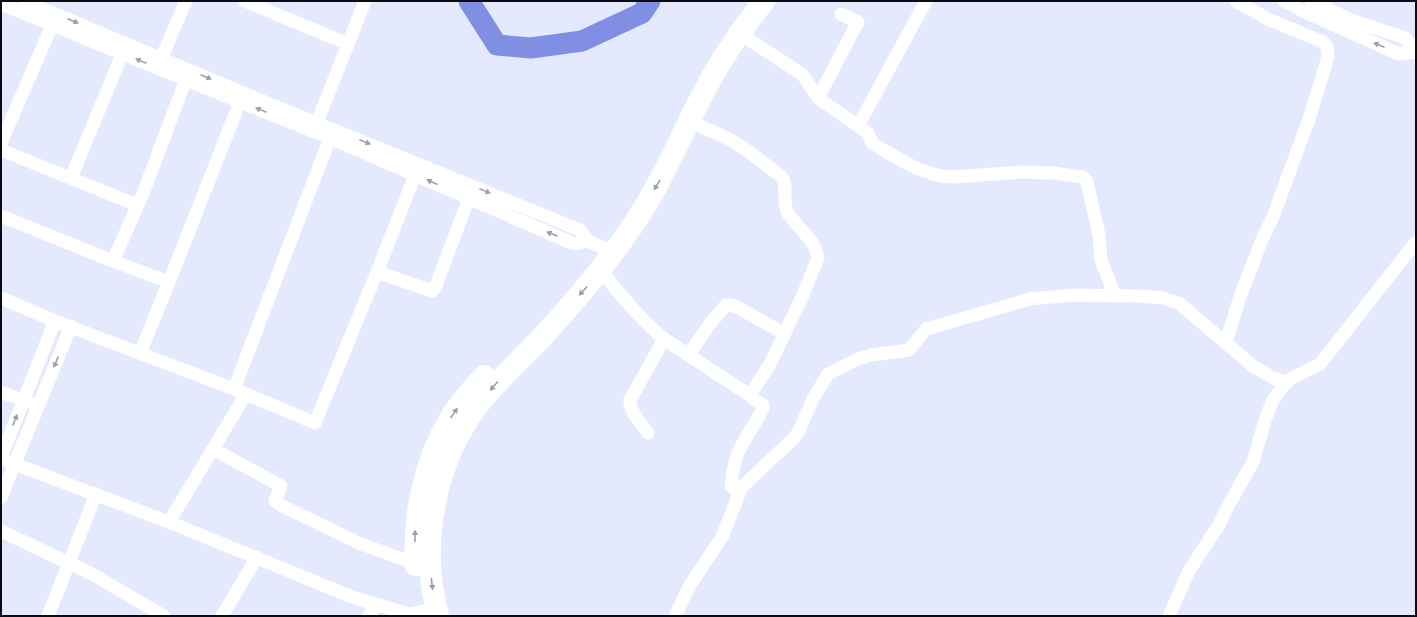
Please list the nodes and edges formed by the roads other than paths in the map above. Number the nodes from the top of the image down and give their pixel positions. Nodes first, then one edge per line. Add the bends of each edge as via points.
1 (24, 1) edge
2 (186, 1) edge
3 (245, 1) edge
4 (365, 1) edge
5 (745, 1) edge
6 (764, 1) edge
7 (926, 1) edge
8 (1236, 1) edge
9 (1284, 1) edge
10 (1311, 1) edge
11 (1, 4) edge
12 (267, 5) edge
13 (841, 14) dead end
14 (54, 19) junction
15 (739, 34) junction
16 (348, 44) junction
17 (125, 48) junction
18 (1416, 51) edge
19 (159, 63) junction
20 (188, 75) junction
21 (242, 97) junction
22 (818, 98) junction
23 (689, 121) junction
24 (858, 126) junction
25 (315, 127) junction
26 (330, 138) junction
27 (1, 143) edge
28 (1, 150) edge
29 (415, 175) junction
30 (70, 178) junction
31 (469, 198) junction
32 (137, 205) junction
33 (1, 216) edge
34 (1416, 242) edge
35 (601, 252) junction
36 (112, 261) junction
37 (377, 272) junction
38 (169, 282) junction
39 (1115, 296) junction
40 (1, 298) edge
41 (55, 320) junction
42 (71, 326) junction
43 (776, 329) dead end
44 (664, 339) junction
45 (1226, 342) junction
46 (140, 353) junction
47 (686, 354) junction
48 (1287, 382) junction
49 (1, 392) edge
50 (240, 392) junction
51 (751, 396) junction
52 (23, 400) junction
53 (38, 406) junction
54 (648, 433) dead end
55 (213, 449) junction
56 (1, 458) edge
57 (14, 464) junction
58 (739, 493) junction
59 (96, 494) junction
60 (1, 497) edge
61 (169, 522) junction
62 (1, 531) edge
63 (257, 557) junction
64 (69, 562) junction
65 (416, 564) junction
66 (377, 604) junction
67 (430, 613) edge
68 (48, 616) edge
69 (164, 616) edge
70 (222, 616) edge
71 (369, 616) edge
72 (675, 616) edge
73 (1168, 616) edge

1 - 14 street
2 - 19 street
3 - 12 street
4 - 16 street
5 - 35 highway via 729,23 682,103 664,142
6 - 15 highway
7 - 24 street
8 - 45 street via 1270,20 1323,42 1328,55 1310,116 1240,297
18 -> 9 street via 1399,54
10 - 18 street via 1351,20 1405,38
11 - 14 street
12 - 16 street
13 - 22 street via 858,22
14 - 17 street
14 - 27 street
15 - 22 street via 803,75
15 - 23 highway via 709,82
16 - 25 street
17 - 19 street
17 - 30 street
19 - 20 street
20 - 21 street
20 - 32 street
21 - 25 street
21 - 38 street
22 - 24 street
23 -> 35 highway via 636,220
23 - 51 street via 729,139 782,177 785,182 785,206 788,214 809,238 817,253 818,258 802,297 770,364
24 - 39 street via 868,133 872,143 922,171 942,177 1021,172 1083,177 1087,182 1099,235 1101,260
25 - 26 street
25 -> 35 street via 580,230
26 - 29 street
26 - 50 street
28 - 30 street
31 -> 29 street
29 - 37 street
30 - 32 street
35 -> 31 street via 574,244
31 - 37 street via 436,288 432,291
32 - 36 street
33 - 36 street
34 - 48 street via 1320,364
35 - 44 street via 620,295 651,329
65 -> 35 highway via 415,530 419,501 436,448 448,423 493,365
35 -> 67 highway via 542,337 481,401 455,444 445,467 432,518 429,542
36 - 38 street
37 - 50 street via 315,423
38 - 46 street
39 - 45 street via 1164,298 1180,304
39 - 58 street via 1073,295 1030,299 926,328 909,350 871,354 835,370 828,374 821,384 794,438 740,488
40 - 41 street
41 - 42 street
41 - 52 street
42 - 46 street
42 -> 53 street
43 - 47 street via 737,307 726,306
44 - 47 street
44 - 54 street via 630,400 632,411
45 - 48 street via 1253,366 1273,378
46 - 50 street
47 - 51 street
48 - 73 street via 1273,400 1253,462 1220,523 1189,571
49 - 52 street
50 - 55 street
51 - 58 street via 763,405 763,408 736,458 731,486
52 - 53 street
56 -> 52 street
53 - 57 street
55 - 61 street
55 - 65 street via 281,486 275,501 284,507 361,544
56 - 57 street
57 - 59 street
57 - 60 street
58 - 72 street via 722,537 690,586
59 - 61 street
59 - 64 street
61 - 63 street
62 - 64 street
63 - 66 street via 352,597
63 - 70 street
64 - 68 street
64 - 69 street
65 - 67 highway via 419,599
66 - 67 street via 409,614
66 - 71 street

